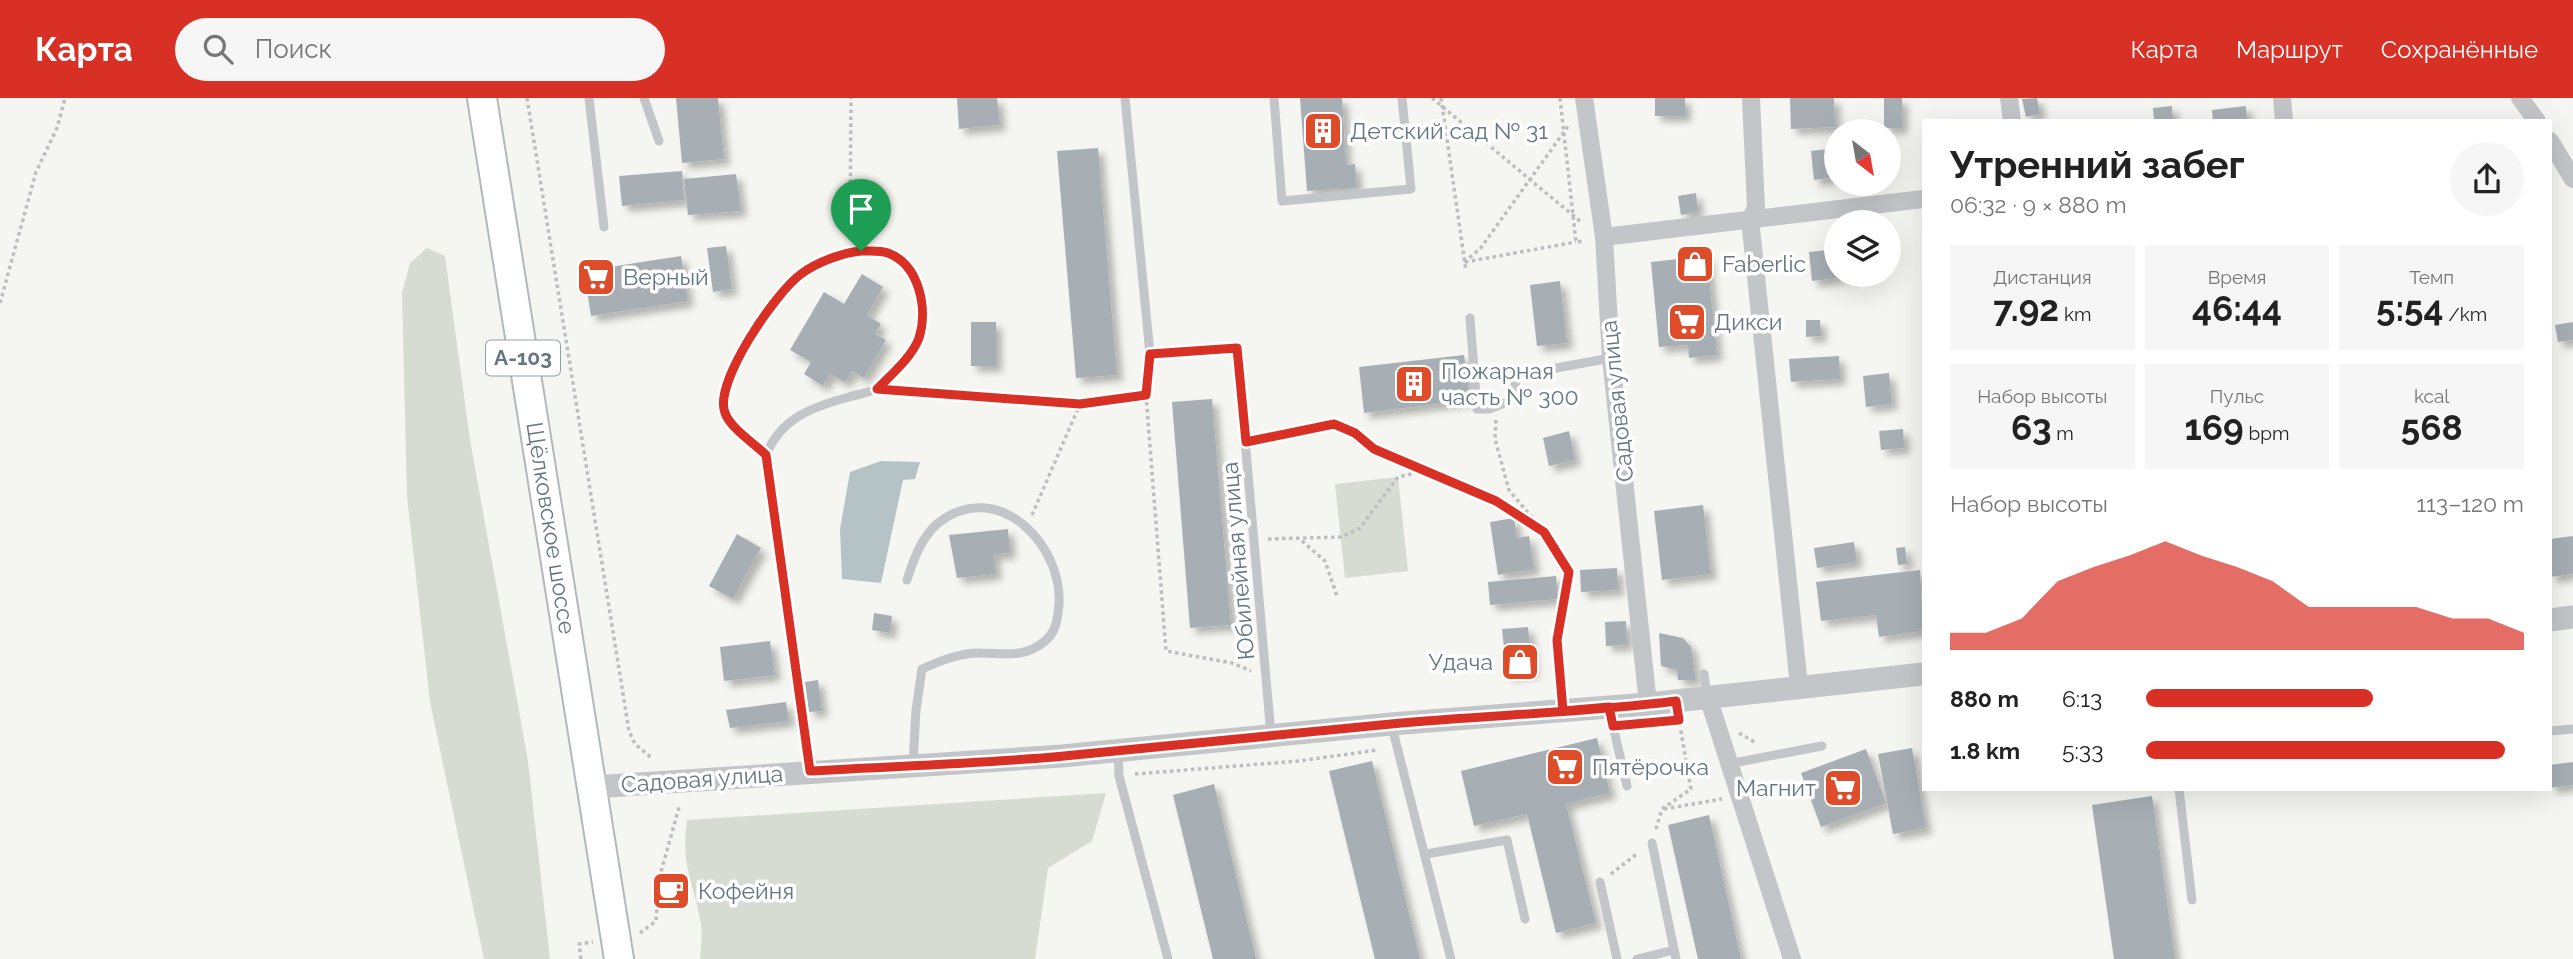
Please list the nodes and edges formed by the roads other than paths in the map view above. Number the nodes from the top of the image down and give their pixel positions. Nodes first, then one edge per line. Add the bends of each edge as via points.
1 (482, 98) edge
2 (589, 98) edge
3 (644, 98) edge
4 (1125, 98) edge
5 (1274, 98) edge
6 (1402, 98) edge
7 (1751, 98) edge
8 (2009, 98) edge
9 (2282, 98) edge
10 (2520, 98) edge
11 (1584, 100) edge
12 (2012, 119) edge
13 (2284, 119) edge
14 (2536, 119) edge
15 (659, 141) dead end
16 (2552, 143) edge
17 (2568, 159) edge
18 (2573, 179) edge
19 (1922, 199) edge
20 (1749, 219) junction
21 (604, 227) dead end
22 (1604, 237) junction
23 (1469, 318) dead end
24 (1611, 358) junction
25 (1334, 424) road end
26 (1246, 442) junction
27 (766, 455) junction
28 (907, 580) dead end
29 (2573, 617) edge
30 (2552, 620) edge
31 (1922, 674) edge
32 (1800, 686) junction
33 (1708, 696) junction
34 (1648, 704) junction
35 (1609, 707) junction
36 (1391, 724) junction
37 (2573, 729) edge
38 (2552, 731) edge
39 (1271, 738) junction
40 (1822, 746) dead end
41 (1118, 750) junction
42 (1728, 764) junction
43 (913, 765) junction
44 (810, 771) junction
45 (593, 786) junction
46 (1627, 786) dead end
47 (2179, 791) edge
48 (1652, 843) road end
49 (1426, 854) junction
50 (1600, 882) road end
51 (2192, 901) dead end
52 (1525, 919) dead end
53 (1675, 955) edge
54 (619, 959) edge
55 (1168, 959) edge
56 (1451, 959) edge
57 (1617, 959) edge
58 (1636, 959) edge
59 (1792, 959) edge

1 - 45 main road, Щёлковское шоссе / А-103
2 - 21 lane
3 - 15 lane
4 - 26 lane, Юбилейная улица via 1150,354 1237,348
5 - 6 lane via 1282,201 1411,189
7 - 20 street via 1756,208
8 - 12 street
9 - 13 street
10 - 14 street
11 - 22 street, Садовая улица
16 - 17 street
17 - 18 street
19 - 20 street
20 - 22 street
20 - 32 street
22 - 24 street, Садовая улица
23 - 24 lane via 1477,409 1510,401 1518,375
24 - 34 street, Садовая улица
25 - 26 lane
26 - 39 lane, Юбилейная улица
27 - 27 lane via 725,414 723,402 728,381 753,335 800,274 849,253 890,254 905,266 922,293 918,341 877,389 816,407 794,420 779,430
27 - 44 lane
28 - 43 lane via 914,557 937,524 985,508 1016,518 1042,543 1054,566 1060,601 1057,623 1046,641 1020,654 959,655 922,669
29 - 30 street
31 - 32 street, Садовая улица
32 - 33 street, Садовая улица
33 - 34 street, Садовая улица via 1673,714
33 - 42 street
34 - 35 street, Садовая улица
35 - 36 street, Садовая улица
35 - 46 lane
36 - 39 street, Садовая улица
36 - 49 lane
37 - 38 lane
39 - 41 street, Садовая улица
40 - 42 lane
41 - 43 street, Садовая улица
41 - 55 lane via 1119,776
42 - 59 street
43 - 44 street, Садовая улица
44 - 45 street, Садовая улица
45 - 54 main road, Щёлковское шоссе / А-103
47 - 51 lane
48 - 53 lane
49 - 52 lane via 1507,840
49 - 56 lane
50 - 57 lane
53 - 58 lane

